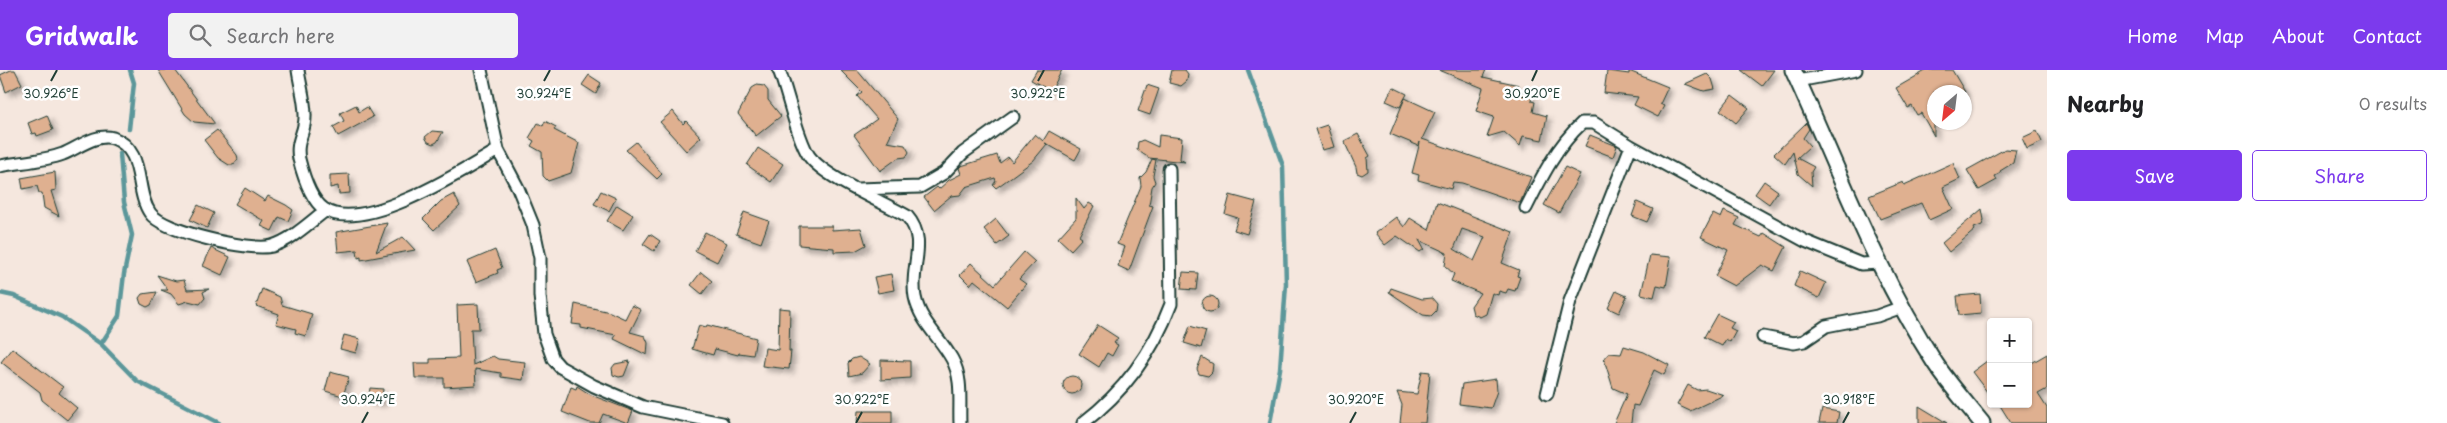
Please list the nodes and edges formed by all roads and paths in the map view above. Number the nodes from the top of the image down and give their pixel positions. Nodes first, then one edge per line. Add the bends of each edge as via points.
1 (298, 70) edge
2 (481, 70) edge
3 (779, 70) edge
4 (1856, 70) edge
5 (1796, 76) edge
6 (1013, 117) dead end
7 (1630, 146) junction
8 (498, 150) junction
9 (0, 166) edge
10 (1169, 169) dead end
11 (857, 189) junction
12 (1526, 208) dead end
13 (326, 210) junction
14 (1880, 263) junction
15 (1902, 307) junction
16 (1763, 337) dead end
17 (1546, 394) dead end
18 (722, 423) edge
19 (960, 423) edge
20 (1083, 423) edge
21 (1982, 423) edge

1 - 13 street via 305,115 297,144 300,162 307,184
2 - 8 street
3 - 11 street via 810,158
4 - 5 street
5 - 14 street
6 - 11 street via 963,153 944,173 920,187
7 - 12 street via 1594,123 1582,123 1543,173
7 - 14 street via 1805,241 1861,264
7 - 17 street via 1570,300
8 - 13 street via 394,205 357,216
8 - 18 street via 533,225 540,258 544,334 554,360 560,367 594,386 643,407
9 - 13 street via 63,154 90,141 111,138 125,145 133,155 147,207 155,218 194,234 264,248 278,244
10 - 20 street via 1171,304 1146,356 1102,409
11 - 19 street via 907,216 917,231 915,300 926,323 953,360 960,389
14 - 15 street
15 - 16 street via 1877,316 1826,326 1804,341 1794,343
15 - 21 street via 1936,364

